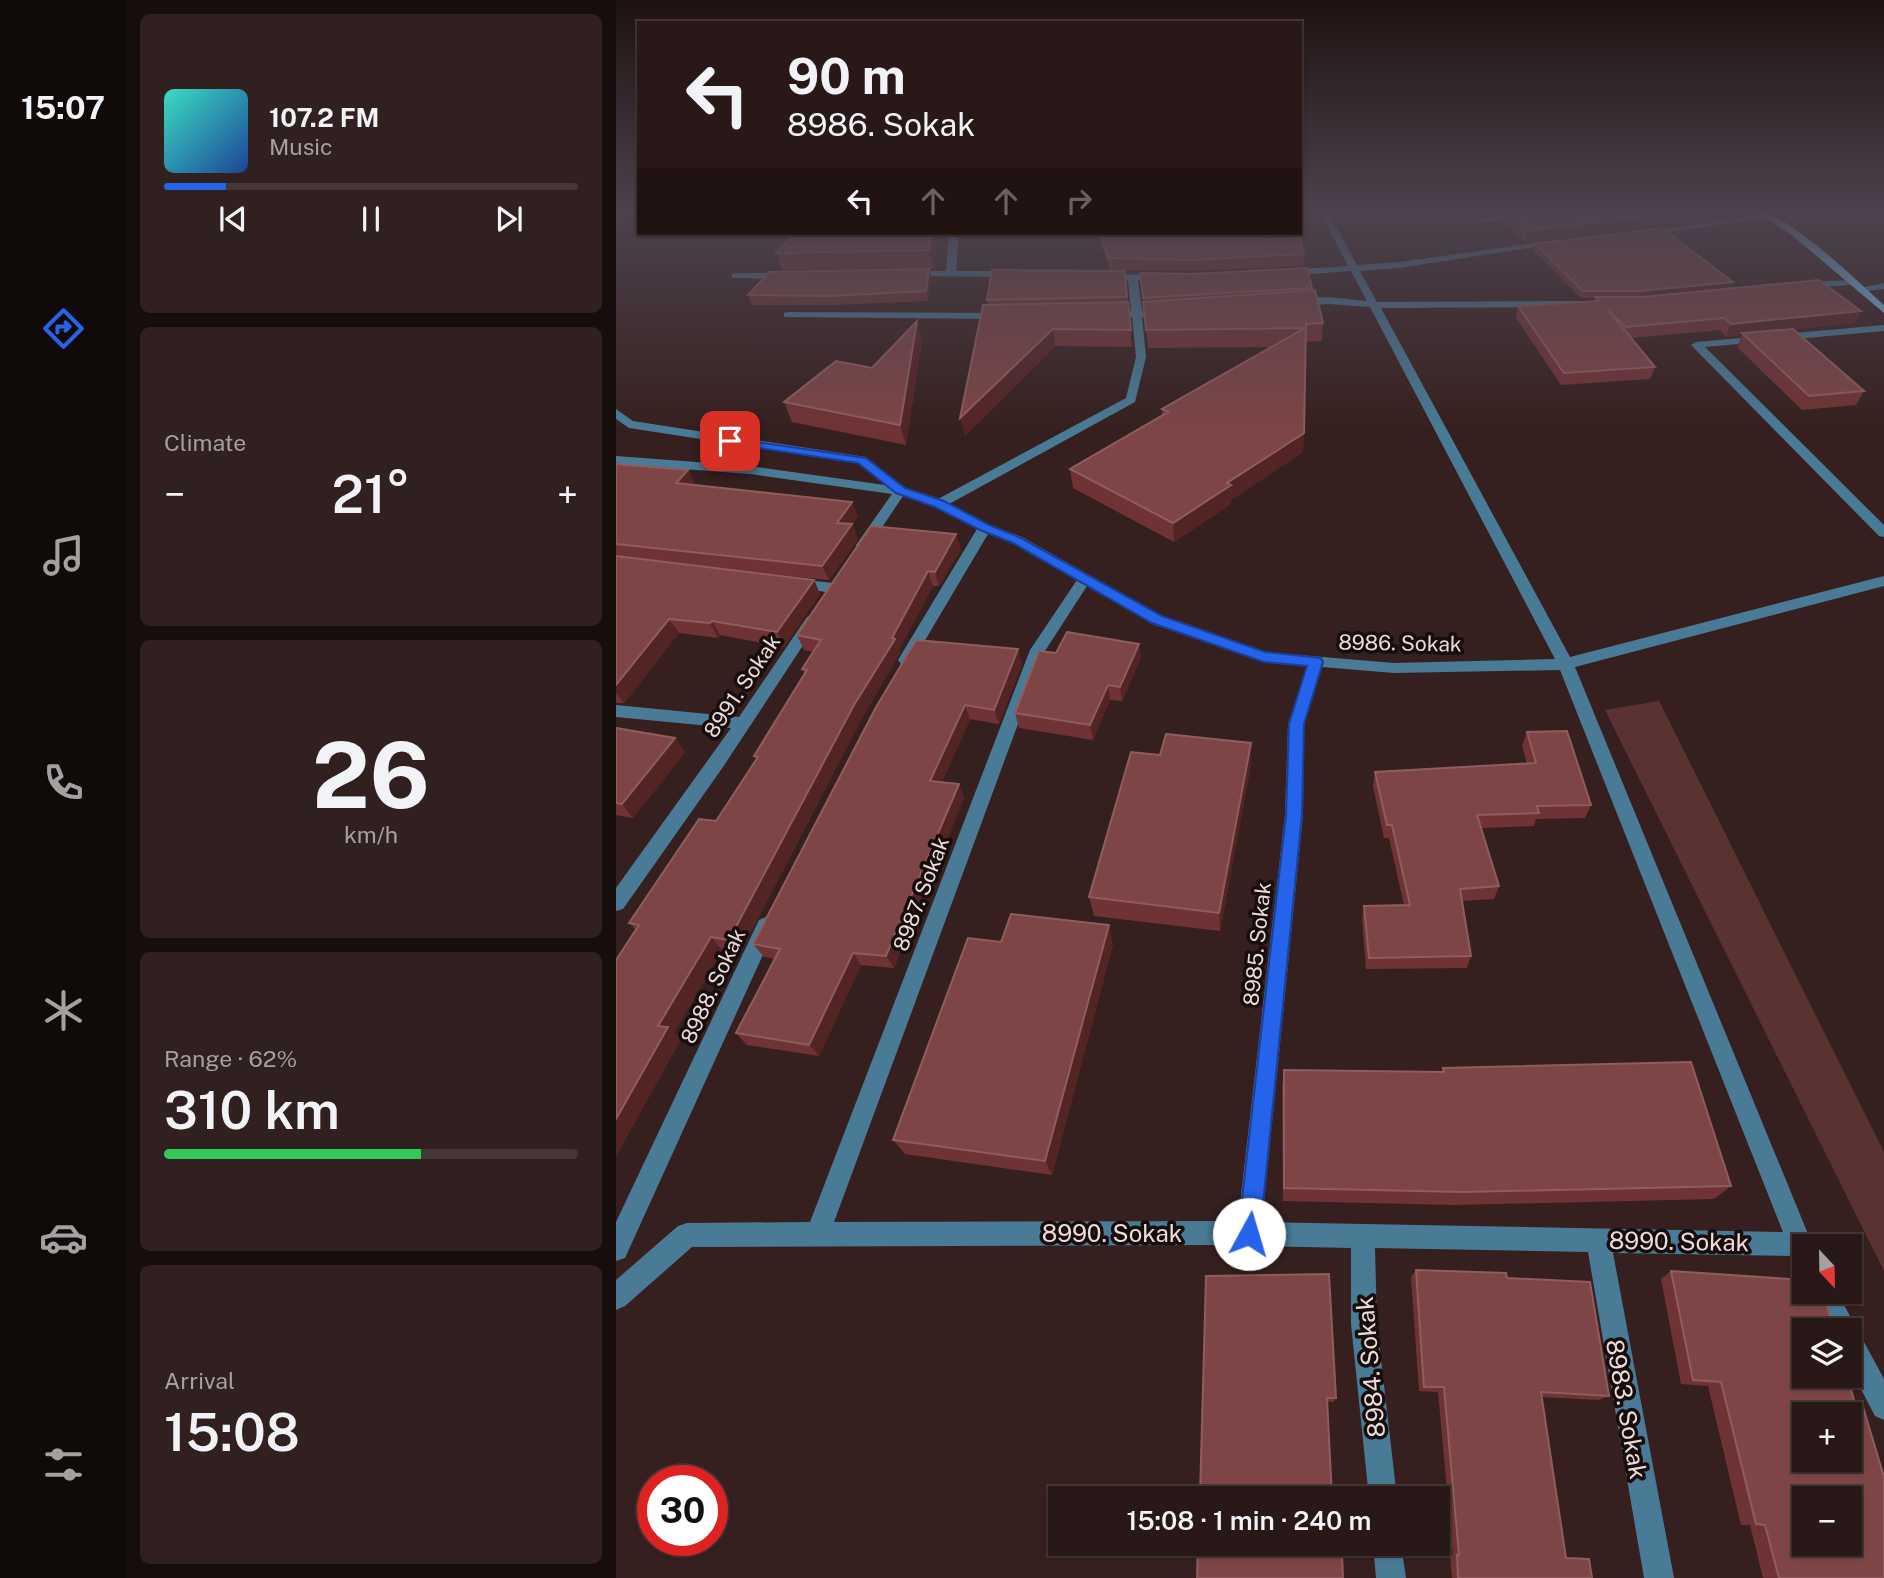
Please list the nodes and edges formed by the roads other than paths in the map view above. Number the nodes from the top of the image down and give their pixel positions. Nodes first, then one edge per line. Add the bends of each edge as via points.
1 (1134, 284) edge
2 (1362, 284) edge
3 (1852, 284) edge
4 (1855, 286) junction
5 (1884, 286) edge
6 (1784, 287) edge
7 (1596, 304) edge
8 (1280, 305) edge
9 (1374, 306) junction
10 (1884, 310) edge
11 (1174, 312) edge
12 (1139, 313) junction
13 (788, 315) dead end
14 (1098, 315) edge
15 (1016, 316) edge
16 (1884, 328) edge
17 (616, 414) edge
18 (616, 460) edge
19 (900, 491) junction
20 (939, 504) junction
21 (985, 528) junction
22 (1884, 533) edge
23 (856, 556) edge
24 (1085, 579) junction
25 (1884, 581) edge
26 (779, 582) edge
27 (1316, 662) junction
28 (1566, 664) junction
29 (898, 675) edge
30 (616, 711) edge
31 (743, 723) junction
32 (616, 903) edge
33 (777, 904) edge
34 (818, 1234) junction
35 (1249, 1234) junction
36 (1796, 1234) edge
37 (1363, 1236) junction
38 (1598, 1240) junction
39 (616, 1249) edge
40 (1792, 1249) edge
41 (616, 1297) edge
42 (1862, 1364) edge
43 (1884, 1407) edge
44 (1382, 1486) edge
45 (1388, 1556) edge
46 (1391, 1578) edge
47 (1659, 1578) edge

1 - 12 street
2 - 9 street
3 - 4 main road
4 - 5 street
4 - 6 street
4 - 10 main road
7 - 9 street
8 - 9 street via 1328,301
9 - 28 street
11 - 12 street
12 - 14 street
12 - 20 street via 1142,357 1131,400
13 - 15 street
16 - 22 street via 1696,345
17 - 19 street, 8986. Sokak via 629,424 862,460
18 - 19 street, 8986. Sokak via 750,470
19 - 20 street, 8986. Sokak
19 - 23 street
20 - 21 street, 8986. Sokak
21 - 24 street, 8986. Sokak via 1017,540
21 - 29 street
24 - 27 street, 8986. Sokak via 1157,620 1264,657
24 - 34 street, 8987. Sokak via 1038,650
25 - 28 street, 8986. Sokak
26 - 31 street, 8991. Sokak via 829,594
27 - 28 street, 8986. Sokak via 1394,668
27 - 35 street, 8985. Sokak via 1296,724 1294,815
28 - 36 street
30 - 31 street
31 - 32 street, 8991. Sokak
33 - 39 street, 8988. Sokak
34 - 35 street, 8990. Sokak
34 - 41 street, 8990. Sokak via 687,1235
35 - 37 street, 8990. Sokak
37 - 38 street, 8990. Sokak
37 - 44 street, 8984. Sokak via 1364,1324
38 - 40 street, 8990. Sokak
38 - 47 street, 8983. Sokak
42 - 43 street
45 - 46 street

